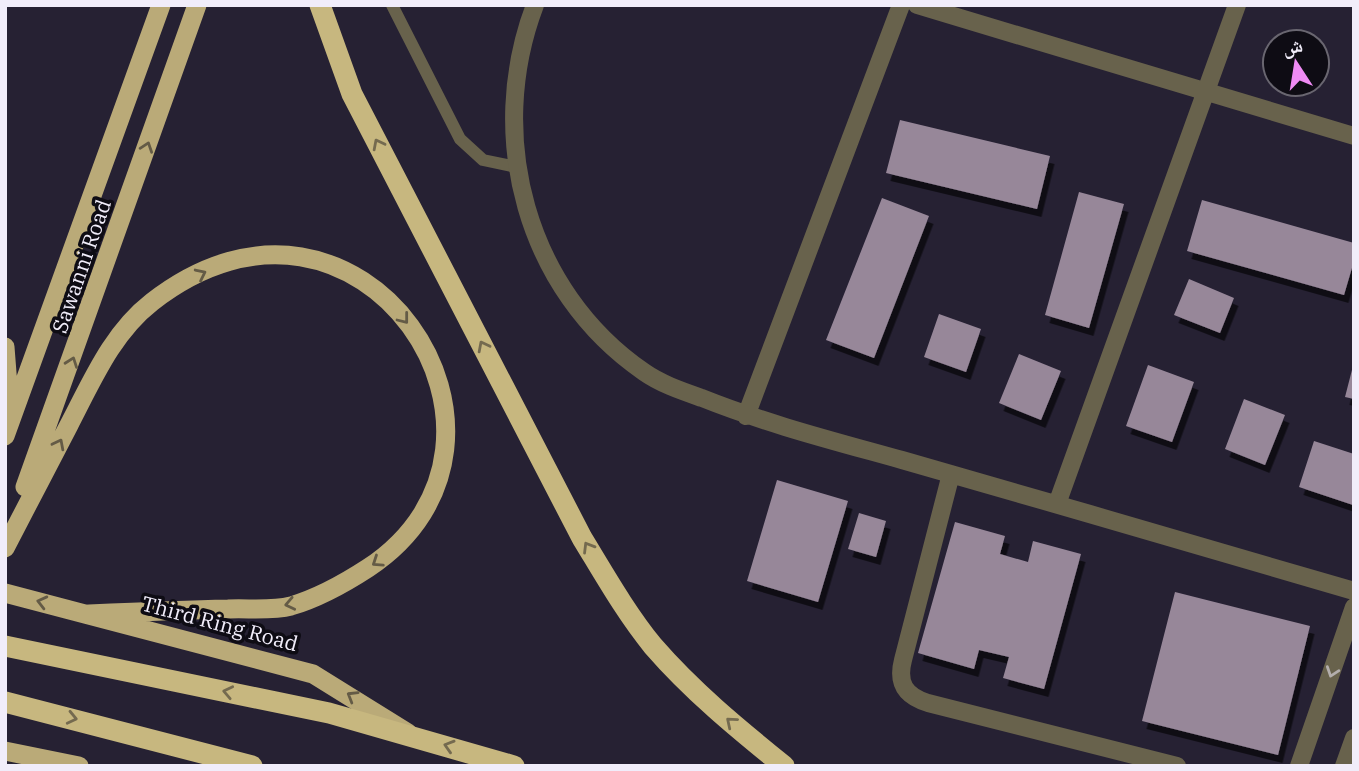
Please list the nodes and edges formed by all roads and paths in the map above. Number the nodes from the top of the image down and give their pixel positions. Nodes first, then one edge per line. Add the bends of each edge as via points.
1 (161, 5) edge
2 (197, 5) edge
3 (320, 5) edge
4 (392, 5) edge
5 (535, 5) edge
6 (901, 5) edge
7 (917, 5) edge
8 (1237, 5) edge
9 (1206, 92) junction
10 (1354, 136) edge
11 (516, 167) junction
12 (5, 347) edge
13 (746, 416) junction
14 (8, 428) edge
15 (951, 474) junction
16 (1057, 504) junction
17 (5, 541) edge
18 (5, 548) edge
19 (1354, 591) edge
20 (5, 593) edge
21 (1354, 607) edge
22 (89, 614) junction
23 (5, 646) edge
24 (5, 702) edge
25 (408, 734) junction
26 (1354, 738) edge
27 (5, 751) edge
28 (79, 766) edge
29 (252, 766) edge
30 (514, 766) edge
31 (784, 766) edge
32 (1177, 766) edge
33 (1299, 766) edge
34 (1344, 766) edge

1 - 14 highway, Sawanni Road
17 -> 2 highway, Sawanni Road
31 -> 3 highway via 705,701 652,644 617,596 582,538 352,94
4 - 11 lane via 460,139 483,160
5 - 11 street via 525,32 513,99
6 - 13 street
7 - 9 street
8 - 9 street
9 - 10 street
9 - 16 street
11 - 13 street via 523,201 547,261 599,334 646,373
12 - 14 highway
13 - 15 street
15 - 16 street
15 - 32 street via 902,660 899,674 904,688 914,699 928,704
16 - 19 street
18 -> 22 highway via 107,352 152,302 214,268 277,253 313,257 342,268 390,301 409,324 432,367 445,420 442,474 407,537 353,578 288,607
22 -> 20 highway, Third Ring Road
21 -> 33 street
25 -> 22 highway, Third Ring Road via 313,674
25 -> 23 highway, Third Ring Road via 329,713
24 -> 29 highway
30 -> 25 highway, Third Ring Road
26 - 34 street
27 - 28 highway

